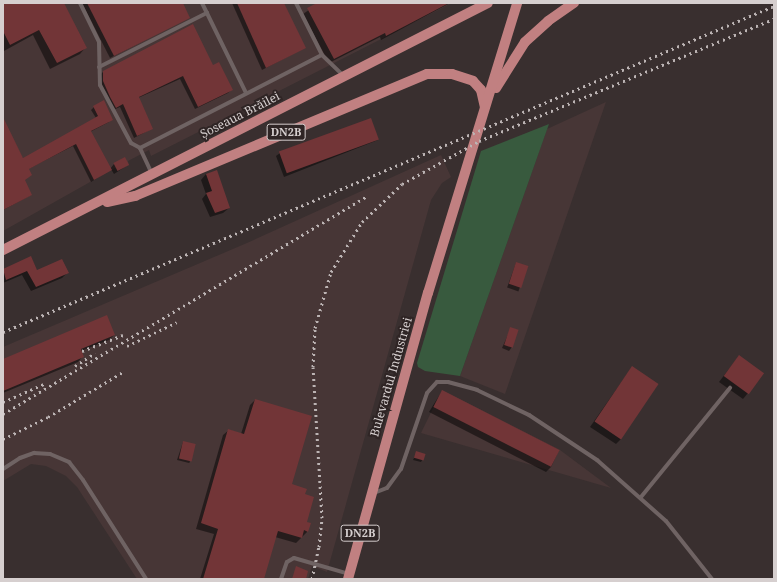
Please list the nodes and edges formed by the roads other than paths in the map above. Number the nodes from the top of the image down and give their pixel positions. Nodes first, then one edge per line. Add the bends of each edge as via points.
1 (80, 3) edge
2 (202, 3) edge
3 (297, 3) edge
4 (488, 3) edge
5 (517, 3) edge
6 (574, 3) edge
7 (207, 13) junction
8 (322, 55) junction
9 (99, 67) junction
10 (344, 76) junction
11 (246, 93) junction
12 (486, 106) junction
13 (140, 148) junction
14 (152, 174) junction
15 (100, 202) junction
16 (3, 250) edge
17 (730, 388) dead end
18 (3, 470) edge
19 (371, 494) junction
20 (641, 497) junction
21 (349, 576) edge
22 (146, 579) edge
23 (281, 579) edge
24 (712, 579) edge

1 - 9 lane via 99,42
2 - 7 lane
3 - 8 lane
4 - 10 main road, Șoseaua Brăilei
5 - 12 main road, DN2B
6 - 12 main road, DN2B via 548,21 525,42
7 - 9 lane
7 - 11 lane
8 - 10 lane
8 - 11 lane
9 - 13 lane via 100,85 131,143
10 - 14 main road, Șoseaua Brăilei
11 - 13 lane
12 - 15 main road, DN2B via 483,94 473,81 448,73 418,76 135,196
12 - 19 main road, Bulevardul Industriei / DN2B via 428,293
13 - 14 lane
14 - 15 main road, Șoseaua Brăilei
15 - 16 main road, Șoseaua Brăilei
17 - 20 lane
18 - 22 lane via 20,458 34,454 50,454 69,462
19 - 20 lane via 387,488 397,476 408,452 423,402 432,386 441,381 477,390 542,422 597,460
19 - 21 main road, Bulevardul Industriei / DN2B
20 - 24 lane via 677,532
21 - 23 lane via 294,558 287,562

